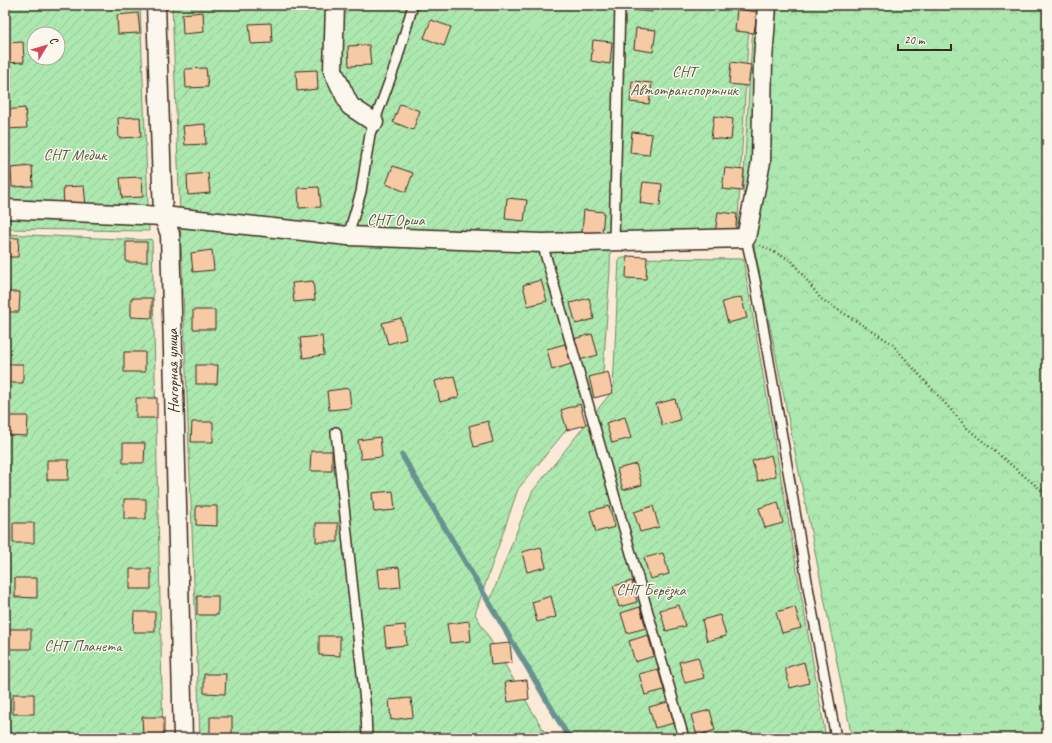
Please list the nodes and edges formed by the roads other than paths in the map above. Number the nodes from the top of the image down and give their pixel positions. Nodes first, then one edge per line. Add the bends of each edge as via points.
1 (156, 5) edge
2 (335, 5) edge
3 (413, 5) edge
4 (620, 5) edge
5 (767, 5) edge
6 (374, 122) junction
7 (5, 209) edge
8 (163, 216) junction
9 (348, 236) junction
10 (746, 238) junction
11 (614, 241) junction
12 (542, 243) junction
13 (336, 432) dead end
14 (183, 738) edge
15 (368, 738) edge
16 (684, 738) edge
17 (836, 738) edge

1 - 8 street, Нагорная улица
2 - 6 street via 333,71 350,106
3 - 6 lane via 396,63
4 - 11 lane
5 - 10 street via 761,162
6 - 9 lane via 361,192
7 - 8 street
8 - 9 street
8 - 14 street, Нагорная улица via 170,234
9 - 12 street
10 - 11 street
10 - 17 lane
11 - 12 street
12 - 16 lane
13 - 15 lane

